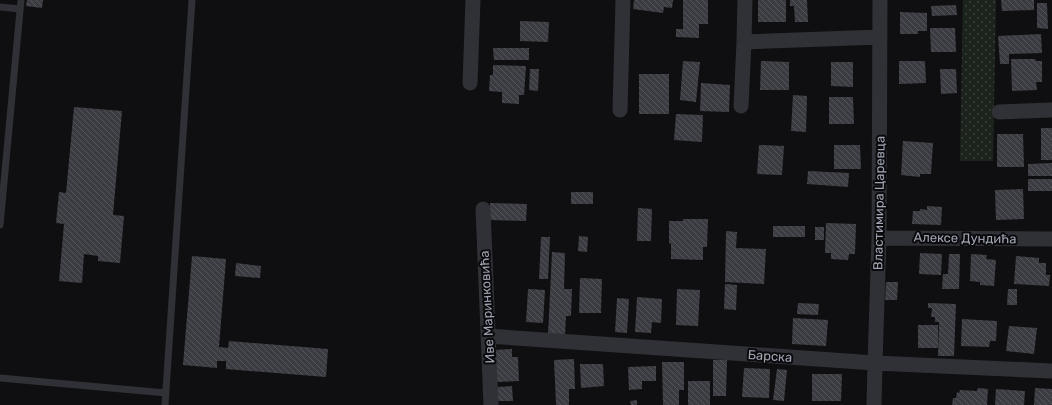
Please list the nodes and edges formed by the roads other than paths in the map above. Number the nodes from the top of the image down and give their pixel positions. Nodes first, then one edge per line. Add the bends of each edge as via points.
1 (20, 0) edge
2 (192, 0) edge
3 (473, 0) edge
4 (623, 0) edge
5 (745, 0) edge
6 (880, 0) edge
7 (0, 7) edge
8 (20, 9) junction
9 (880, 37) junction
10 (744, 42) junction
11 (470, 83) dead end
12 (741, 106) dead end
13 (620, 110) dead end
14 (1052, 110) edge
15 (999, 112) dead end
16 (483, 209) dead end
17 (0, 225) edge
18 (879, 238) junction
19 (1052, 239) edge
20 (488, 336) junction
21 (874, 363) junction
22 (1052, 371) edge
23 (0, 378) edge
24 (166, 393) junction
25 (165, 405) edge
26 (492, 405) edge
27 (874, 405) edge

1 - 8 lane
2 - 24 lane
3 - 11 street
4 - 13 street
5 - 10 street
6 - 9 street, Властимира Царевца
7 - 8 lane
8 - 17 lane
9 - 10 street
9 - 18 street, Властимира Царевца
10 - 12 street
14 - 15 street
16 - 20 street, Иве Маринковића
18 - 19 street, Алексе Дундића
18 - 21 street, Властимира Царевца
20 - 21 street, Барска
20 - 26 street, Иве Маринковића
21 - 22 street, Барска
21 - 27 street, Властимира Царевца
23 - 24 lane
24 - 25 lane

